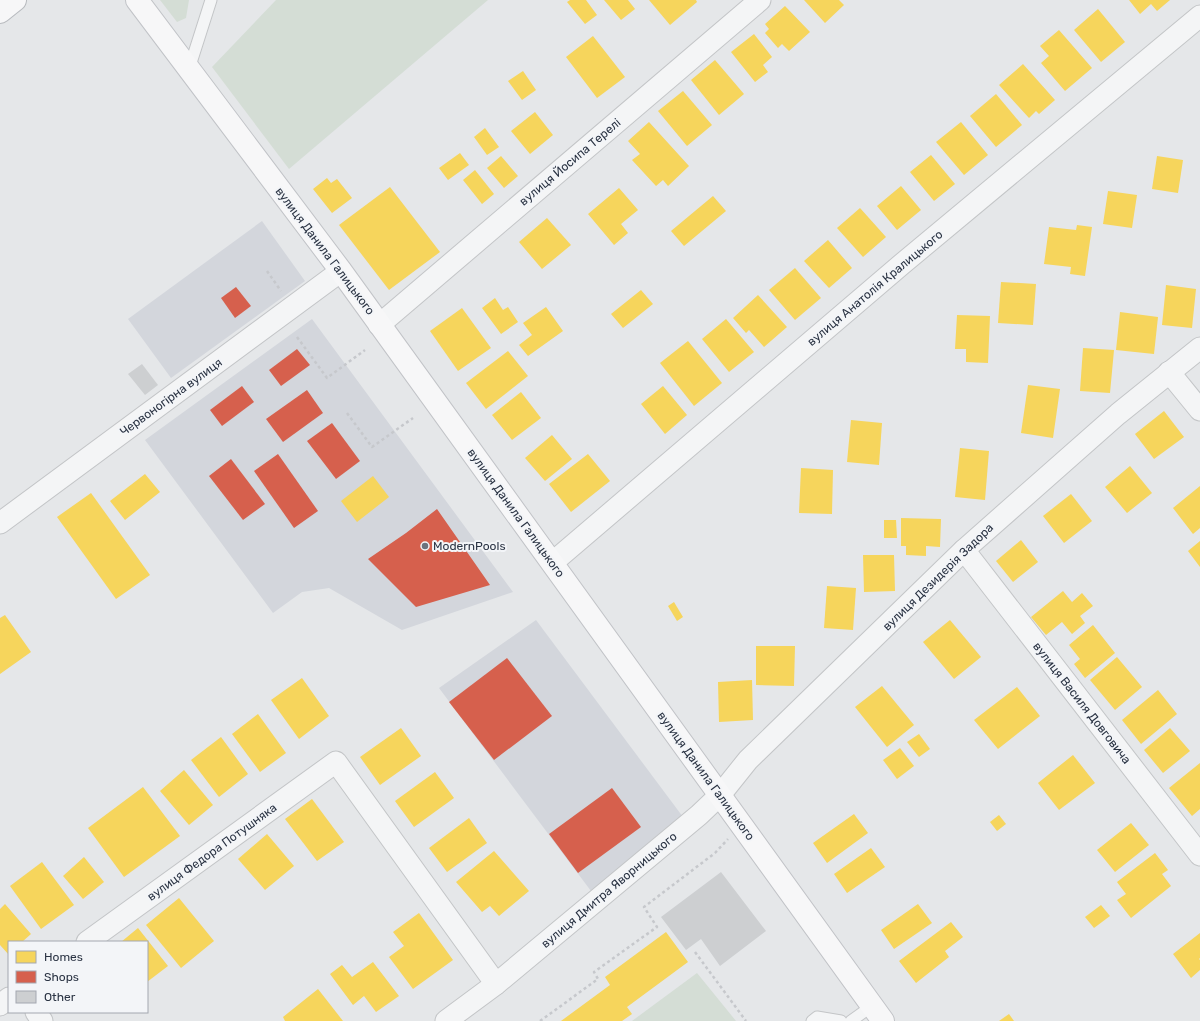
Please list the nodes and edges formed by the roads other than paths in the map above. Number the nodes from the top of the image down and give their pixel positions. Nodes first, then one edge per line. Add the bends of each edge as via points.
1 (15, 0) edge
2 (211, 0) edge
3 (760, 0) edge
4 (140, 5) edge
5 (0, 12) edge
6 (1200, 16) edge
7 (189, 69) junction
8 (341, 271) junction
9 (379, 325) junction
10 (1200, 348) edge
11 (1169, 372) junction
12 (1200, 410) edge
13 (0, 523) edge
14 (964, 550) junction
15 (552, 563) junction
16 (720, 795) junction
17 (1200, 855) edge
18 (88, 941) edge
19 (496, 984) junction
20 (8, 999) edge
21 (0, 1005) edge
22 (877, 1013) edge
23 (451, 1020) edge
24 (812, 1021) edge
25 (841, 1021) edge
26 (851, 1021) edge

1 - 5 main road
2 - 7 lane
3 - 9 street, вулиця Йосипа Терелі
4 - 7 main road, вулиця Данила Галицького
6 - 15 street, вулиця Анатолія Кралицького via 902,264
7 - 8 main road, вулиця Данила Галицького
8 - 9 main road, вулиця Данила Галицького
8 - 13 street, Червоногірна вулиця
9 - 15 main road, вулиця Данила Галицького
10 - 11 street, вулиця Дезидерія Задора
11 - 12 street
11 - 14 street, вулиця Дезидерія Задора
14 - 16 street, вулиця Дезидерія Задора via 748,760
14 - 17 street, вулиця Василя Довговича
15 - 16 main road, вулиця Данила Галицького
16 - 19 street, вулиця Дмитра Яворницького
16 - 22 main road, вулиця Данила Галицького
18 - 19 street, вулиця Федора Потушняка via 336,762
19 - 23 street, вулиця Дмитра Яворницького
20 - 21 street
22 - 26 lane
24 - 25 lane via 817,1017

